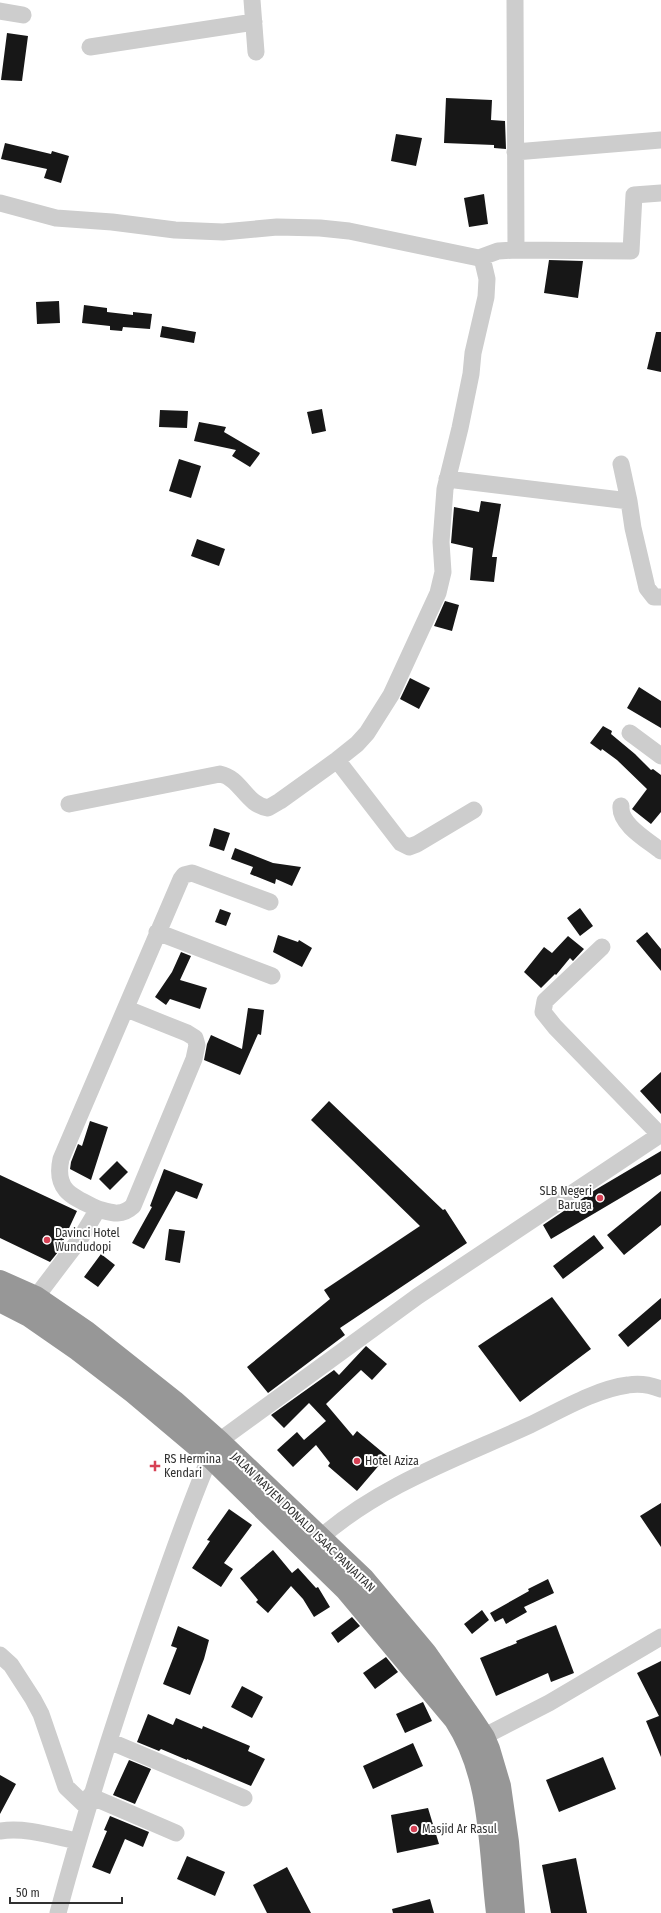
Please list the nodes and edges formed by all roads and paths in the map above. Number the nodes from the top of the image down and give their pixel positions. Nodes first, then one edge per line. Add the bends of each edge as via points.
1 (252, 0) edge
2 (515, 0) edge
3 (0, 11) edge
4 (23, 15) dead end
5 (254, 22) junction
6 (90, 47) dead end
7 (256, 52) dead end
8 (661, 140) edge
9 (515, 152) junction
10 (661, 193) edge
11 (0, 204) edge
12 (516, 250) junction
13 (479, 258) junction
14 (620, 464) dead end
15 (447, 480) junction
16 (629, 501) junction
17 (661, 596) edge
18 (630, 733) dead end
19 (661, 756) edge
20 (337, 760) junction
21 (69, 804) dead end
22 (621, 806) dead end
23 (474, 810) dead end
24 (661, 851) edge
25 (270, 902) dead end
26 (157, 932) junction
27 (602, 947) dead end
28 (272, 976) dead end
29 (127, 1009) junction
30 (661, 1135) edge
31 (98, 1209) junction
32 (0, 1281) edge
33 (36, 1297) junction
34 (0, 1302) edge
35 (661, 1389) edge
36 (214, 1449) junction
37 (320, 1538) junction
38 (661, 1637) edge
39 (0, 1655) edge
40 (476, 1740) junction
41 (109, 1741) junction
42 (244, 1798) dead end
43 (89, 1802) junction
44 (0, 1831) edge
45 (176, 1833) dead end
46 (78, 1840) junction
47 (58, 1913) edge
48 (498, 1913) edge
49 (514, 1913) edge

1 - 5 street
2 - 9 street
3 - 4 street
5 - 6 street
5 - 7 street
8 - 9 street
9 - 12 street
10 - 12 street via 634,195 631,251
11 - 13 street via 56,218 175,230 223,232 277,227 320,228 370,234
12 - 13 street via 498,251
13 - 15 street via 483,262 486,274 486,297 475,339 471,374
14 - 16 street
15 - 16 street
15 - 20 street via 442,510 443,572 438,593 381,713 357,744
16 - 17 street via 647,588 654,597
18 - 19 street
20 - 21 street via 268,808 255,803 228,776 220,774
20 - 23 street via 402,844 409,847
22 - 24 street via 621,815 625,822
25 - 26 street via 188,873 181,879
26 - 28 street
26 - 29 street
27 - 30 street via 545,1001 543,1012
29 - 31 street via 61,1159 58,1172 61,1184 67,1192
29 - 31 street via 187,1033 195,1038 197,1045 194,1059 133,1206 116,1215
30 - 36 street via 418,1296
31 - 33 street via 80,1239
32 - 33 highway, JALAN MAYJEN DONALD ISAAC PANJAITAN
33 - 36 highway, JALAN MAYJEN DONALD ISAAC PANJAITAN via 87,1332 174,1401
34 - 36 highway, JALAN MAYJEN DONALD ISAAC PANJAITAN via 29,1316
35 - 37 street via 647,1385 628,1385 588,1398 469,1450 366,1502
36 - 37 highway, JALAN MAYJEN DONALD ISAAC PANJAITAN
36 - 40 highway, JALAN MAYJEN DONALD ISAAC PANJAITAN via 346,1590 455,1720
36 - 41 street via 185,1515
37 - 40 highway, JALAN MAYJEN DONALD ISAAC PANJAITAN via 364,1579 426,1653
38 - 40 street via 549,1703
39 - 43 street via 11,1666 33,1699 66,1787
40 - 48 highway, JALAN MAYJEN DONALD ISAAC PANJAITAN via 489,1826
40 - 49 highway, JALAN MAYJEN DONALD ISAAC PANJAITAN via 500,1786
41 - 42 street
41 - 43 street
43 - 45 street
43 - 46 street
44 - 46 street via 32,1831
46 - 47 street

